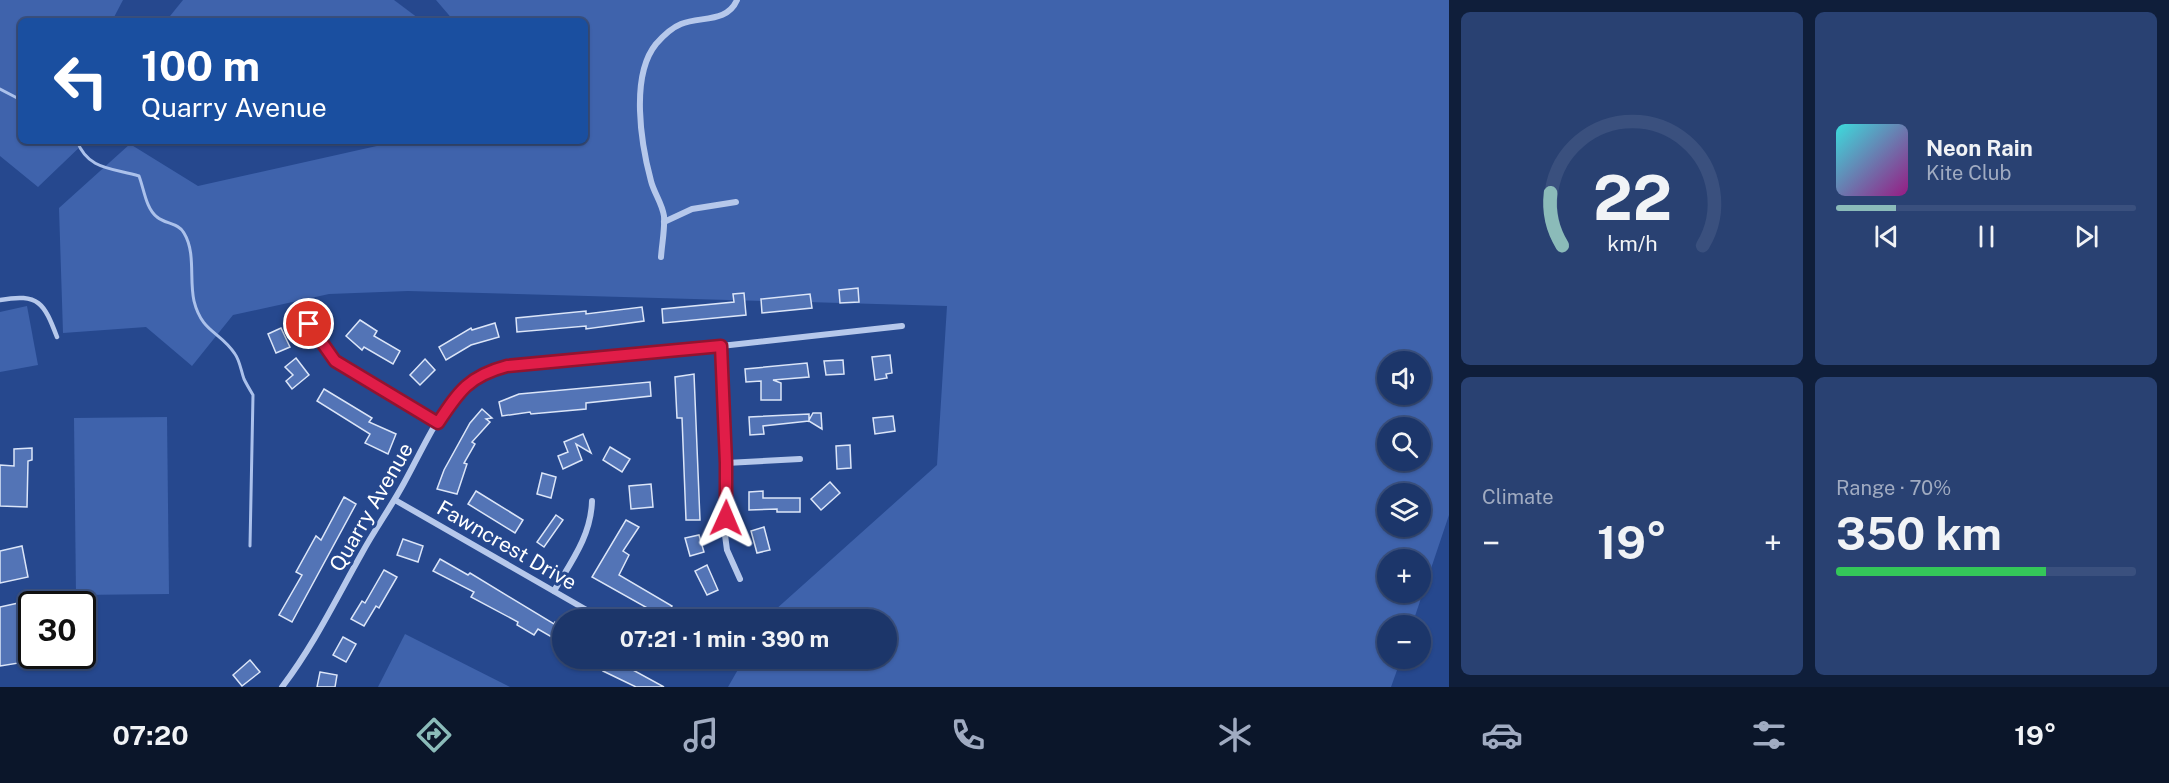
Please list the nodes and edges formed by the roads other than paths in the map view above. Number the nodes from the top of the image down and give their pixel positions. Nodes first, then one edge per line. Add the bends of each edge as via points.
1 (737, 0) edge
2 (736, 202) dead end
3 (664, 222) junction
4 (661, 257) dead end
5 (0, 300) edge
6 (309, 324) dead end
7 (902, 326) dead end
8 (57, 337) dead end
9 (721, 346) junction
10 (438, 423) junction
11 (800, 459) dead end
12 (726, 463) junction
13 (395, 500) junction
14 (592, 501) dead end
15 (740, 579) dead end
16 (554, 591) junction
17 (585, 609) edge
18 (282, 687) edge

1 - 3 street via 733,8 719,17 672,29 645,62 641,128 646,162 662,204
2 - 3 street via 692,209
3 - 4 street
5 - 8 lane via 32,298 48,313
6 - 10 street via 335,361
7 - 9 street, Quarry Avenue
9 - 10 street, Quarry Avenue via 500,368 470,381
9 - 12 street
10 - 13 street, Quarry Avenue
11 - 12 street
12 - 15 street via 726,544
13 - 16 street, Fawncrest Drive
13 - 18 street, Quarry Avenue via 321,629
14 - 16 street via 591,519 582,542
16 - 17 street, Fawncrest Drive

